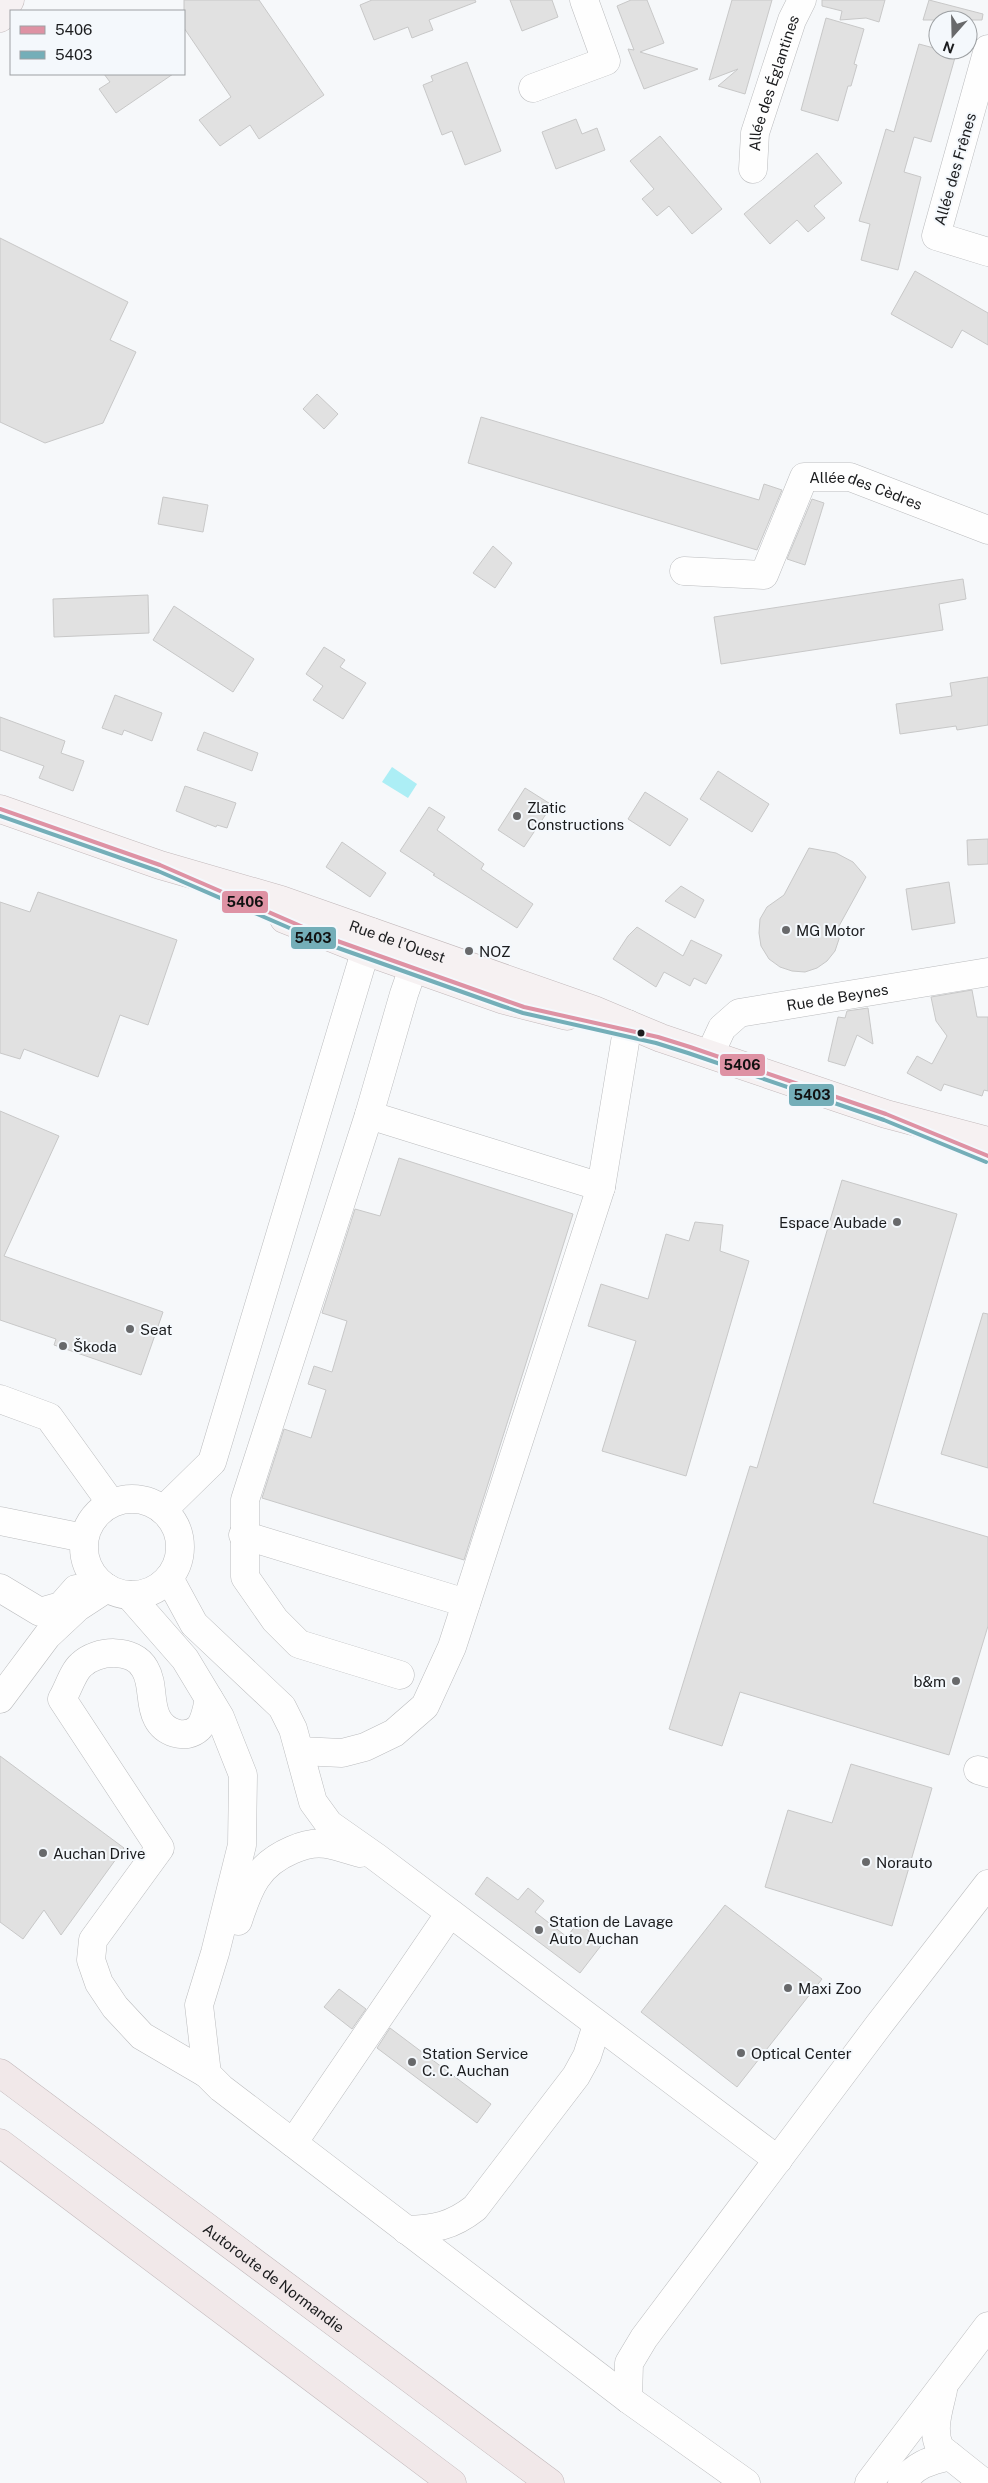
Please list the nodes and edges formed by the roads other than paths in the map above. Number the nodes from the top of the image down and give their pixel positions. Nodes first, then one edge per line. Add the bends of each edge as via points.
1 (10, 0) edge
2 (584, 0) edge
3 (802, 0) edge
4 (0, 18) edge
5 (988, 49) edge
6 (533, 88) dead end
7 (753, 169) dead end
8 (988, 252) edge
9 (988, 530) edge
10 (684, 571) dead end
11 (0, 809) edge
12 (368, 942) junction
13 (424, 961) junction
14 (988, 972) edge
15 (627, 1027) junction
16 (710, 1054) junction
17 (886, 1114) junction
18 (369, 1115) junction
19 (988, 1141) edge
20 (988, 1156) edge
21 (601, 1187) junction
22 (0, 1399) edge
23 (111, 1503) junction
24 (164, 1510) junction
25 (0, 1521) edge
26 (243, 1535) junction
27 (84, 1538) junction
28 (89, 1569) junction
29 (168, 1578) junction
30 (0, 1588) edge
31 (118, 1591) junction
32 (466, 1603) junction
33 (43, 1624) junction
34 (400, 1674) dead end
35 (0, 1699) edge
36 (209, 1699) junction
37 (300, 1751) junction
38 (376, 1857) junction
39 (988, 1884) edge
40 (450, 1913) junction
41 (215, 1953) junction
42 (597, 2025) junction
43 (0, 2073) edge
44 (207, 2074) junction
45 (0, 2143) edge
46 (293, 2143) junction
47 (778, 2160) junction
48 (406, 2230) junction
49 (988, 2326) edge
50 (944, 2384) junction
51 (628, 2399) junction
52 (950, 2456) junction
53 (452, 2483) edge
54 (550, 2483) edge
55 (746, 2483) edge
56 (869, 2483) edge
57 (902, 2483) edge
58 (984, 2483) edge

1 - 4 main road
2 - 6 street via 606,61
3 - 7 street, Allée des Églantines via 792,20 755,133
5 - 8 street, Allée des Frênes via 936,236
9 - 10 street, Allée des Cèdres via 850,477 804,477 764,575
11 - 12 main road, Rue de l'Ouest via 160,865 326,937
12 - 13 main road, Rue de l'Ouest
12 - 24 street via 212,1462
13 - 15 main road, Rue de l'Ouest via 524,1007
13 - 18 street
14 - 16 street, Rue de Beynes via 739,1013 722,1028
15 - 16 main road, Rue de l'Ouest
15 - 21 street
16 - 17 main road, Rue de l'Ouest
17 - 19 main road
17 - 20 main road
18 - 21 street
18 - 26 street via 245,1500
21 - 32 street
22 - 23 street via 49,1417
23 - 24 street via 129,1498 147,1500
23 - 27 street via 98,1512
24 - 29 street via 174,1521 179,1535 178,1558
25 - 27 street
26 - 32 street
26 - 34 street via 245,1577 275,1620 299,1644
27 - 28 street via 84,1554
28 - 31 street via 97,1580
28 - 33 street via 65,1602
29 - 31 street via 144,1594
29 - 37 street via 194,1624 282,1706
30 - 33 street
31 - 33 street
31 - 36 street via 185,1659
32 - 37 street via 452,1646 425,1706 394,1733 365,1747 342,1753
33 - 35 street
36 - 41 street via 220,1717 243,1775 242,1845
36 - 44 street via 199,1727 181,1734 170,1732 156,1716 144,1667 131,1656 112,1653 105,1653 81,1665 62,1699 160,1848 93,1940 91,1960 99,1982 115,2007 142,2036
37 - 38 street via 313,1802 329,1824
38 - 40 street
38 - 41 street via 326,1844 310,1844 270,1861 253,1882 237,1925
39 - 47 street
40 - 42 street
40 - 46 street
41 - 44 street via 198,2005
42 - 47 street
42 - 48 street via 587,2056 576,2076 475,2208 460,2220 443,2226
43 - 54 highway, Autoroute de Normandie
44 - 46 street
45 - 53 highway
46 - 48 street
47 - 51 street via 633,2354 628,2372
48 - 51 street
49 - 50 street
50 - 52 street via 935,2434 940,2448
50 - 56 street
51 - 55 street
52 - 57 street via 920,2465
52 - 58 street

